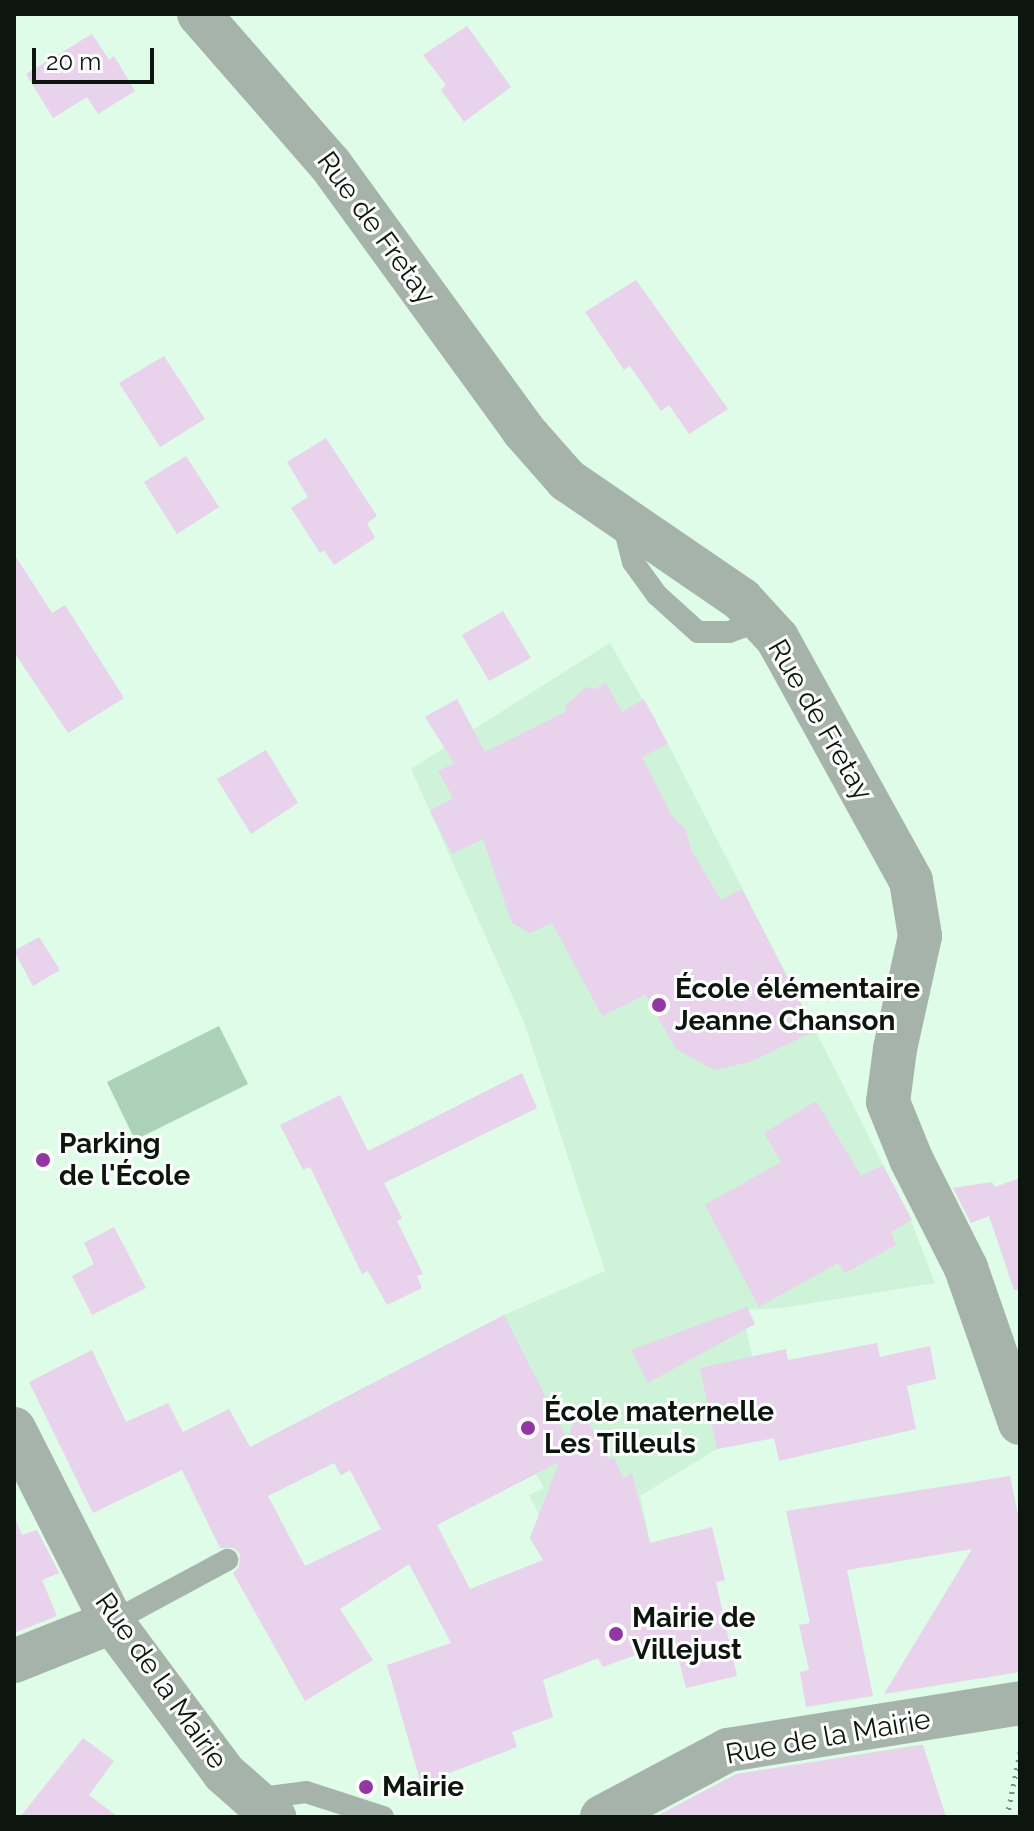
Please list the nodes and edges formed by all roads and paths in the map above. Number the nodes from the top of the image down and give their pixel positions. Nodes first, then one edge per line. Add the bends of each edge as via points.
1 (199, 14) edge
2 (1020, 1423) edge
3 (14, 1429) edge
4 (227, 1560) dead end
5 (112, 1622) junction
6 (14, 1661) edge
7 (1020, 1703) edge
8 (1020, 1752) edge
9 (263, 1808) edge
10 (383, 1817) edge
11 (602, 1817) edge
12 (1007, 1817) edge

1 - 2 street, Rue de Fretay via 330,164 523,430 567,480 742,600 777,638 911,881 920,936 888,1102 966,1268
3 - 5 street, Rue de la Mairie
4 - 5 lane
5 - 6 street
5 - 9 street, Rue de la Mairie via 224,1773
7 - 11 street, Rue de la Mairie via 728,1750
8 - 12 path
9 - 10 lane, Rue de la Mairie via 306,1792

